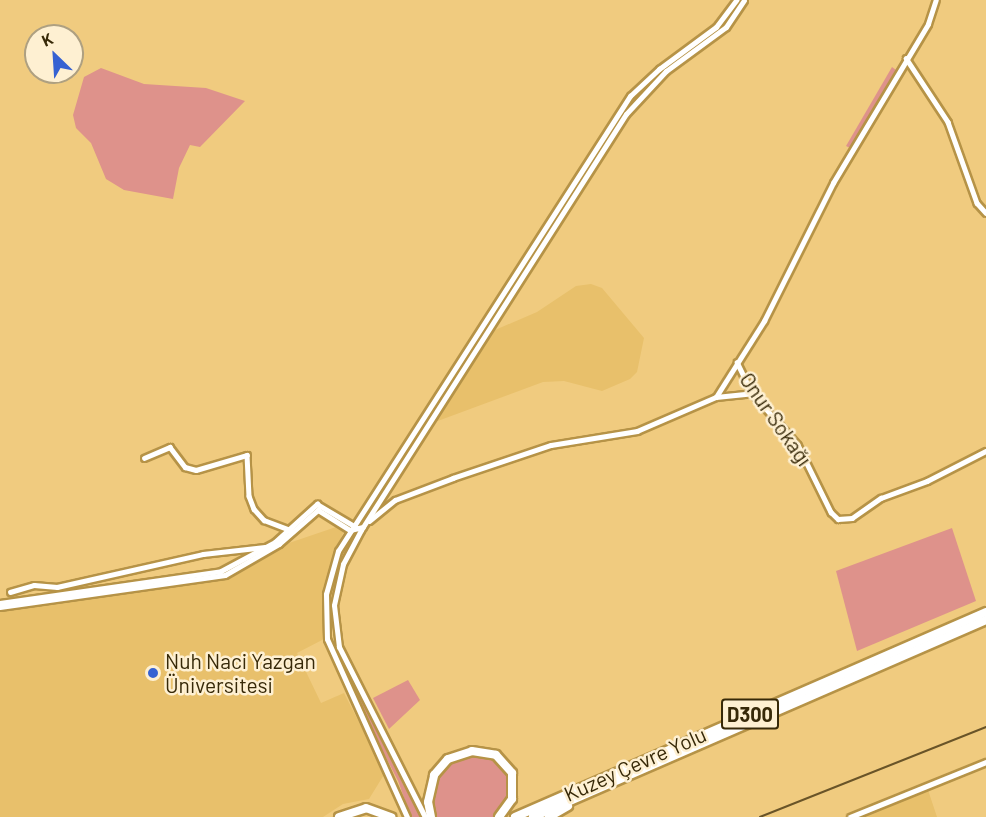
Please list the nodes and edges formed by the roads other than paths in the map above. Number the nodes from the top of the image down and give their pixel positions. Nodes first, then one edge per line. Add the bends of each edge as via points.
1 (736, 0) edge
2 (744, 0) edge
3 (936, 0) edge
4 (906, 58) junction
5 (986, 213) edge
6 (737, 362) junction
7 (752, 393) junction
8 (716, 397) junction
9 (986, 451) edge
10 (144, 458) dead end
11 (352, 528) junction
12 (290, 530) junction
13 (361, 530) junction
14 (268, 546) junction
15 (10, 592) dead end
16 (0, 603) edge
17 (0, 607) edge
18 (986, 612) edge
19 (986, 620) edge
20 (986, 762) edge
21 (627, 776) junction
22 (339, 817) edge
23 (391, 817) edge
24 (408, 817) edge
25 (425, 817) edge
26 (431, 817) edge
27 (499, 817) edge
28 (515, 817) edge
29 (533, 817) edge
30 (549, 817) edge
31 (850, 817) edge

1 - 11 street via 716,27 630,96
2 - 13 street via 726,27 666,71 626,114
3 - 4 street via 928,24
4 - 5 street via 945,116 977,203
4 - 6 street via 833,183 764,321
6 - 7 street, Onur Sokağı
6 - 8 street
7 - 8 street
7 - 9 street, Onur Sokağı via 792,437 831,512 841,520
8 - 13 street via 637,431 551,445 453,478 390,503
10 - 12 street via 170,447 185,467 196,470 247,455 249,496 254,509 264,520
11 - 12 street via 319,504
11 - 13 street
11 - 17 street via 318,510 272,550 220,577
11 - 24 street via 339,547 328,581 327,639
12 - 14 street
13 - 25 street via 338,582 336,637
14 - 15 street via 196,555 57,587 34,585
14 - 16 street via 216,573
18 - 28 highway, Kuzey Çevre Yolu / D300
19 - 21 highway, Kuzey Çevre Yolu / D300
20 - 31 street
21 - 29 highway, Kuzey Çevre Yolu / D300
21 - 30 highway
22 - 23 highway via 366,808
26 - 27 highway via 428,802 434,775 448,759 472,750 496,755 512,772 512,799

